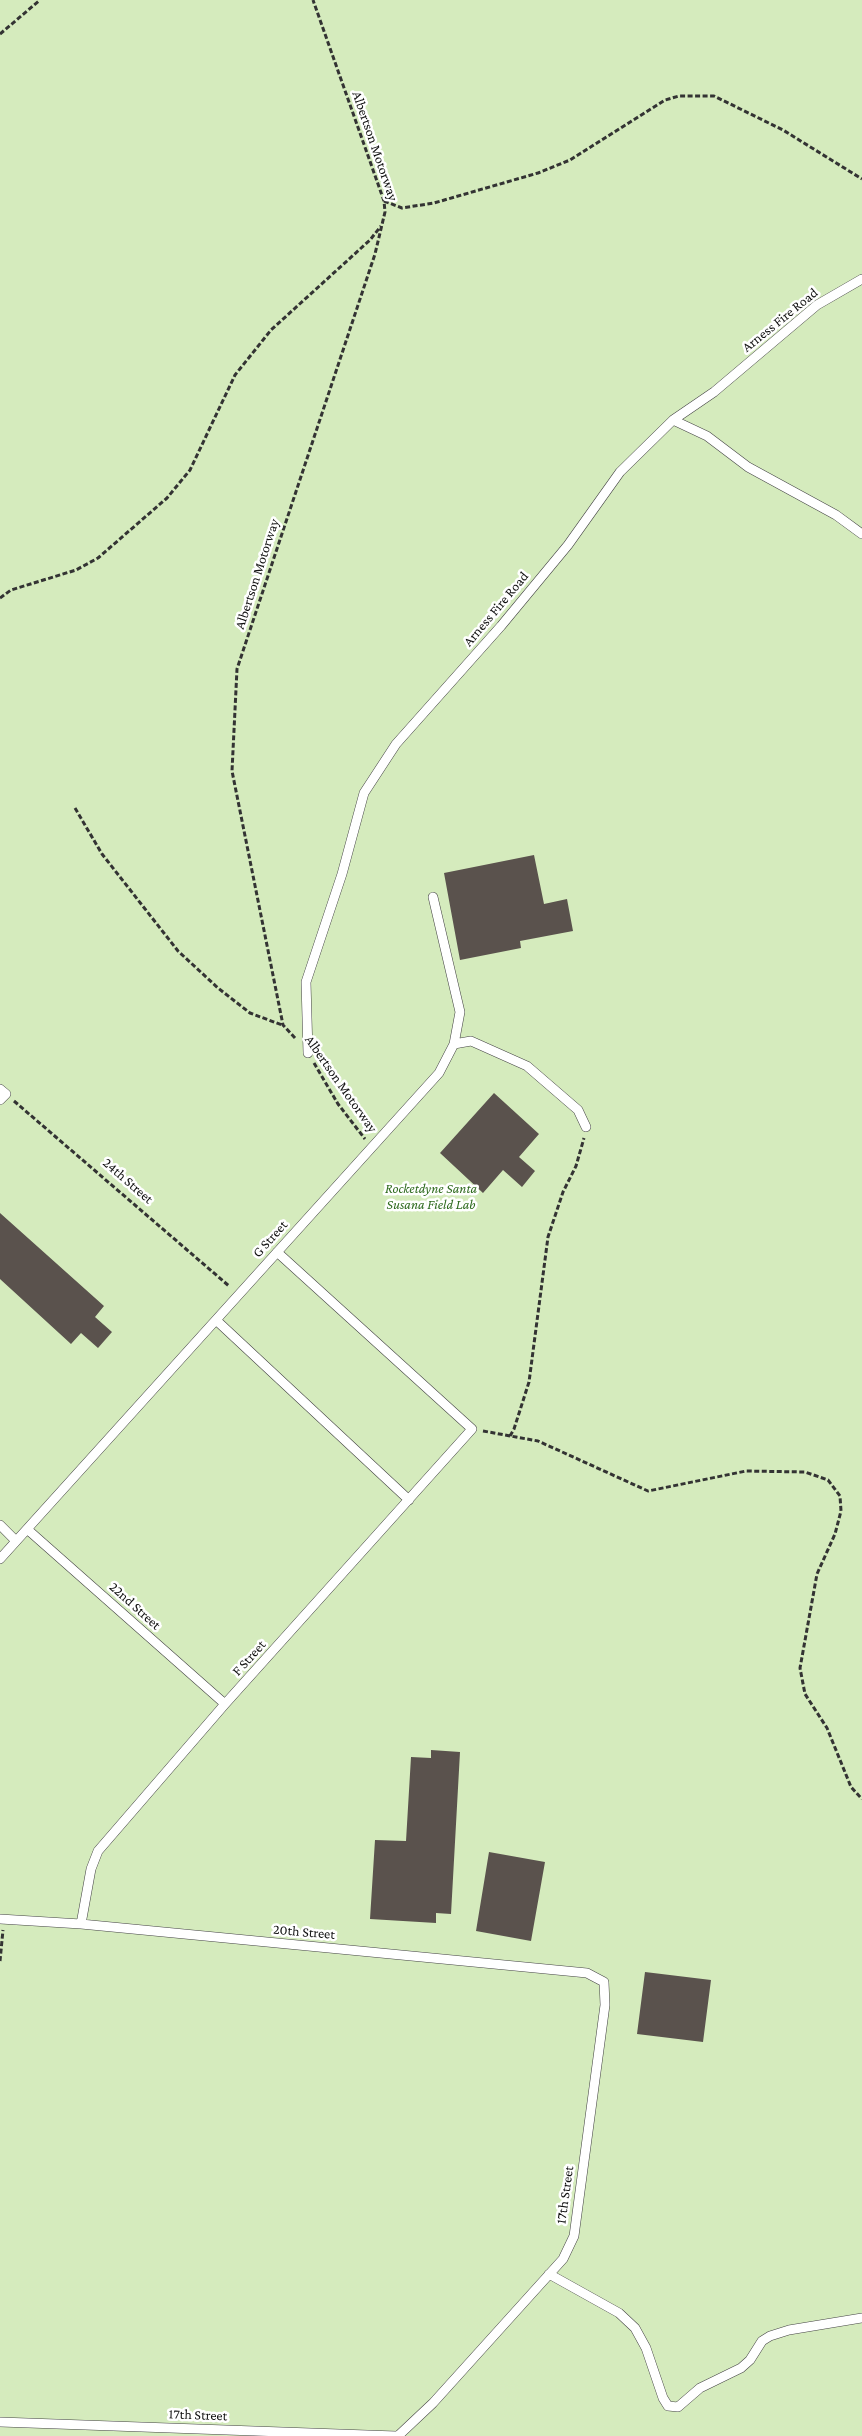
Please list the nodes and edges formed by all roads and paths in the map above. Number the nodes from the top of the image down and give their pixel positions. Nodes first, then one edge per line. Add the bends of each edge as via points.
1 (40, 0) edge
2 (312, 0) edge
3 (0, 34) edge
4 (862, 180) edge
5 (384, 201) junction
6 (382, 224) junction
7 (862, 279) edge
8 (673, 420) junction
9 (862, 534) edge
10 (0, 598) edge
11 (75, 808) dead end
12 (433, 898) dead end
13 (283, 1025) junction
14 (454, 1044) junction
15 (308, 1053) junction
16 (2, 1094) edge
17 (586, 1128) joint
18 (370, 1146) junction
19 (277, 1252) junction
20 (239, 1295) junction
21 (216, 1320) junction
22 (472, 1429) junction
23 (510, 1436) junction
24 (409, 1500) junction
25 (0, 1525) edge
26 (27, 1528) junction
27 (16, 1541) junction
28 (0, 1559) edge
29 (226, 1704) junction
30 (862, 1799) edge
31 (2, 1919) edge
32 (81, 1924) junction
33 (0, 1961) edge
34 (604, 1982) joint
35 (549, 2274) junction
36 (862, 2318) edge
37 (0, 2422) edge
38 (397, 2436) edge

1 - 3 path
2 - 5 path, Albertson Motorway
4 - 5 path via 783,130 714,96 679,96 665,100 570,160 538,173 434,203 402,208
5 - 6 path, Albertson Motorway
6 - 10 path via 370,240 271,330 235,375 190,470 167,498 98,558 76,570 11,590
6 - 13 path, Albertson Motorway via 375,254 237,669 232,771
7 - 8 lane, Arness Fire Road via 817,305 714,392
8 - 9 lane via 707,436 748,467 836,515
8 - 15 lane, Arness Fire Road via 620,472 568,545 396,744 364,793 342,874 306,982
11 - 13 path via 102,854 178,951 250,1013
12 - 14 lane, G Street via 460,1012
13 - 15 path, Albertson Motorway
14 - 17 lane via 471,1041 527,1066 578,1110
14 - 18 lane, G Street via 439,1073
15 - 18 path, Albertson Motorway via 338,1104
16 - 20 path, 24th Street
17 - 23 path via 576,1166 563,1192 548,1237 529,1382
18 - 19 lane, G Street
19 - 20 lane, G Street
19 - 22 lane
20 - 21 lane, G Street
21 - 24 lane
21 - 26 lane, G Street
22 - 23 path
22 - 24 lane, F Street
23 - 30 path via 538,1440 648,1490 746,1471 805,1472 828,1480 840,1496 840,1511 835,1534 817,1574 800,1668 805,1694 827,1728 851,1787
24 - 29 lane, F Street
25 - 27 lane
26 - 27 lane, G Street
26 - 29 lane, 22nd Street
27 - 28 lane, G Street
29 - 32 lane, F Street via 98,1851 91,1870
31 - 32 lane, 20th Street
31 - 33 path
32 - 34 lane, 20th Street via 586,1973
34 - 35 lane, 17th Street via 605,2005 574,2236 562,2259
35 - 36 lane via 619,2313 635,2328 668,2406 678,2407 700,2388 741,2368 762,2341 770,2336
35 - 38 lane, 17th Street via 433,2403
37 - 38 lane, 17th Street

